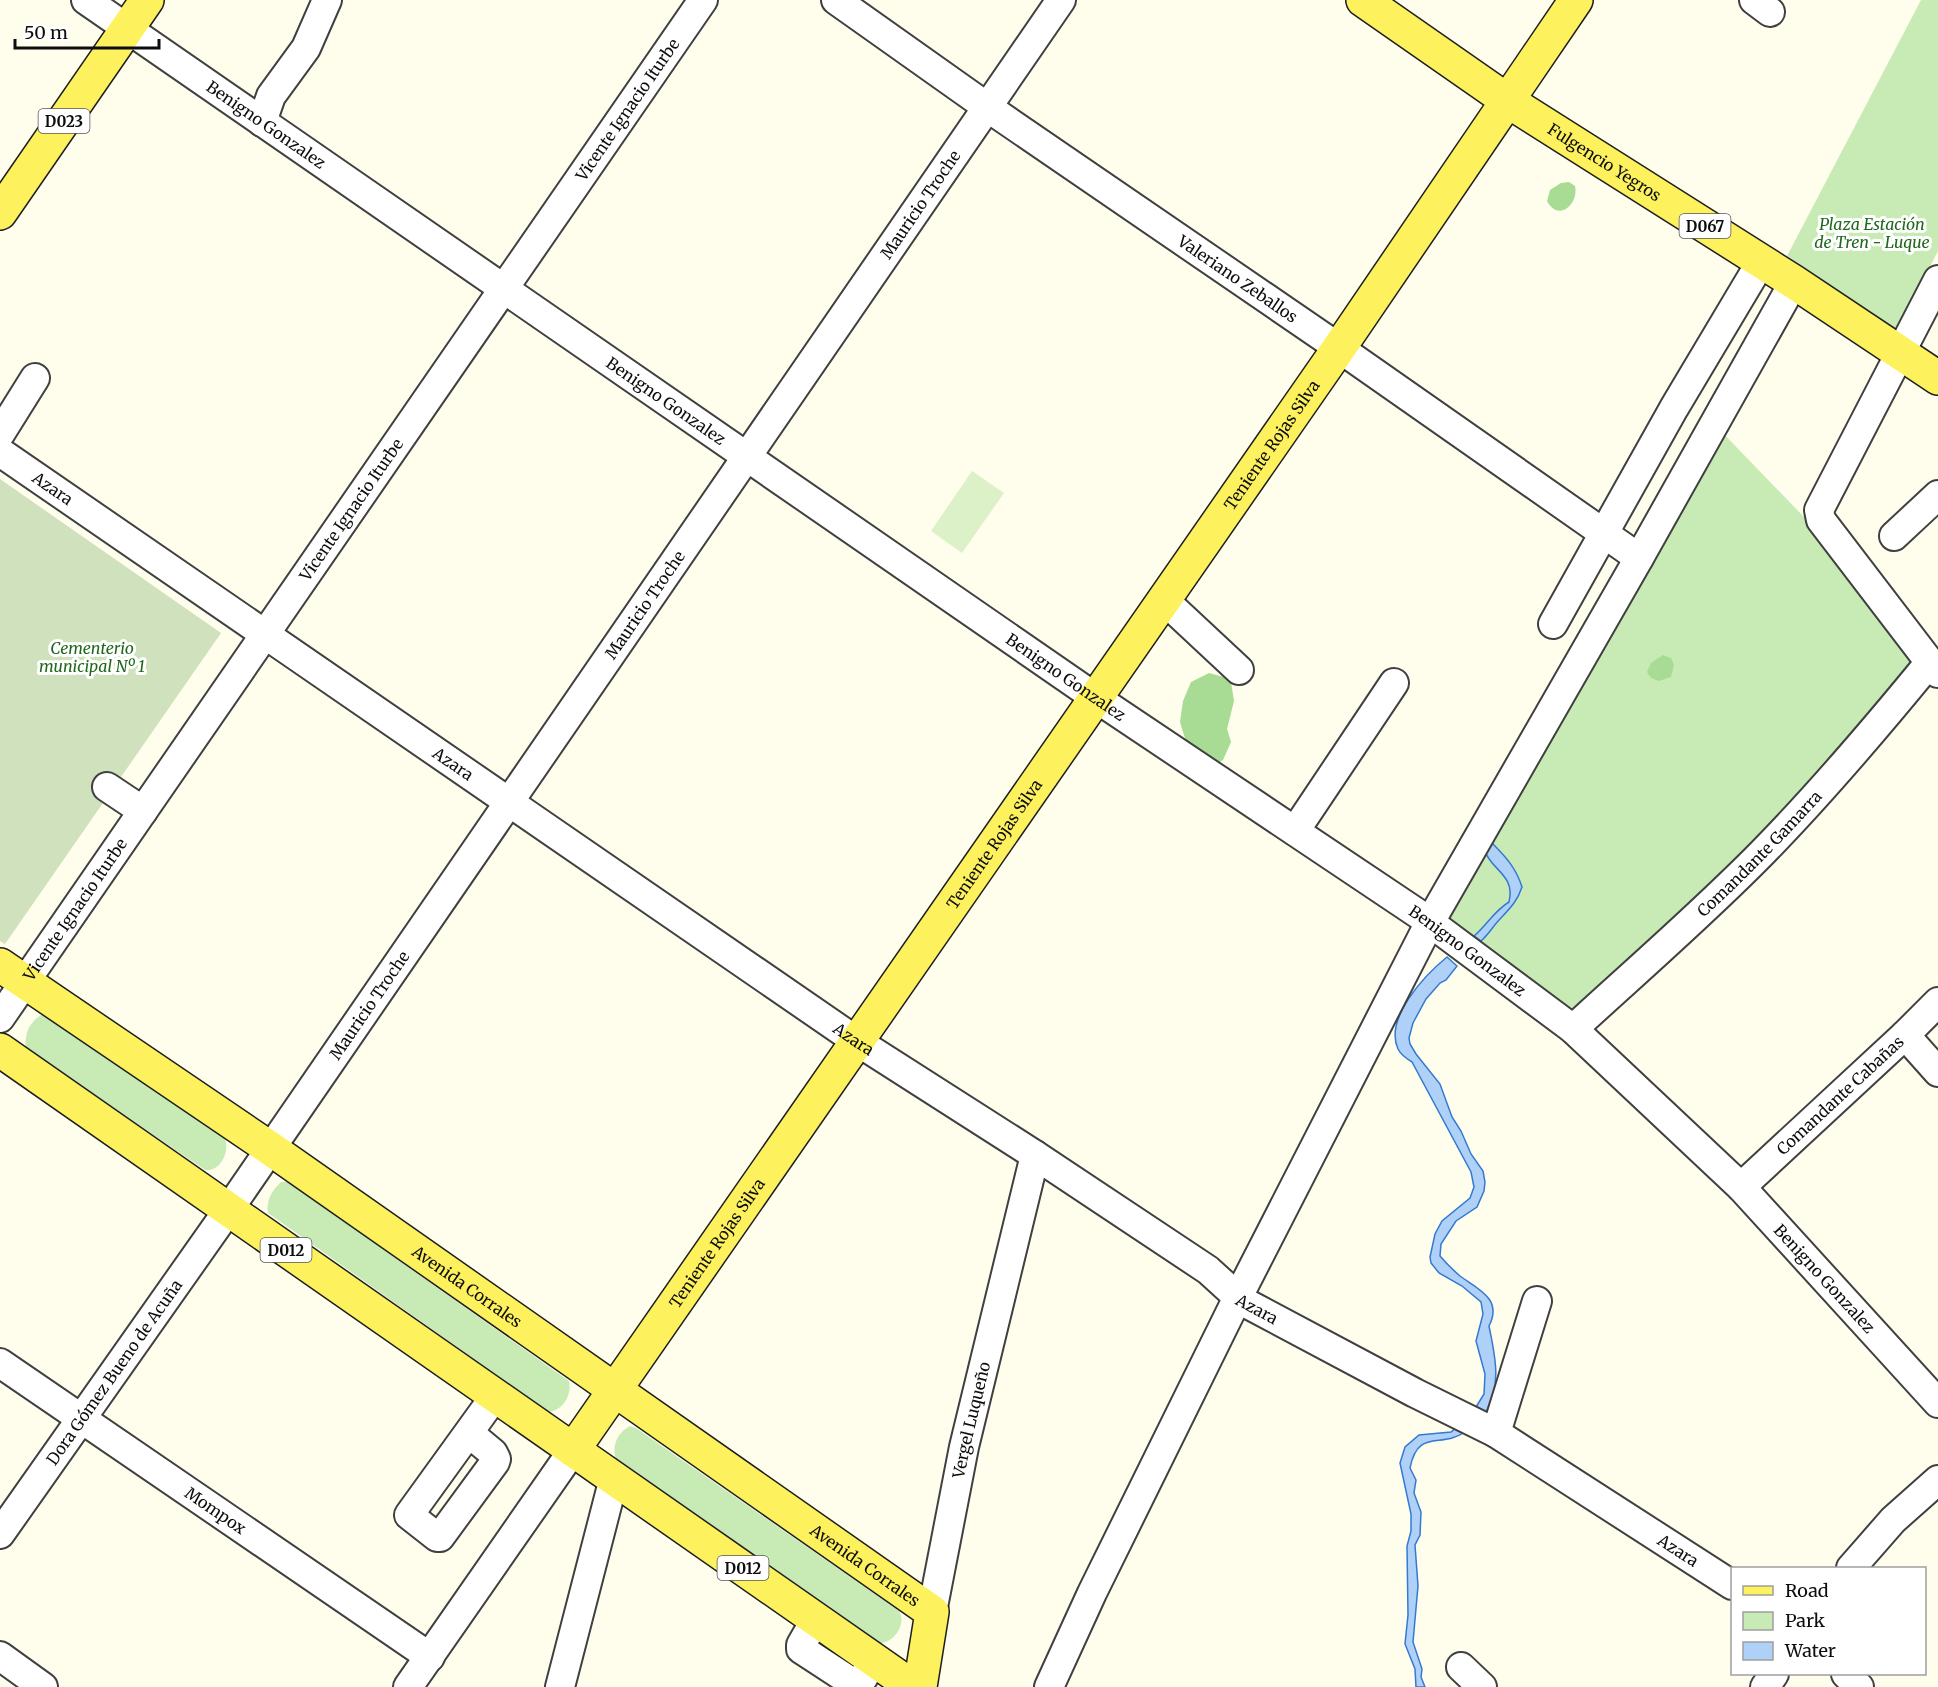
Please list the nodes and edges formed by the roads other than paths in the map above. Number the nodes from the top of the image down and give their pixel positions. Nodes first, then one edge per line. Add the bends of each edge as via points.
1 (86, 0) edge
2 (147, 0) edge
3 (327, 0) edge
4 (704, 0) edge
5 (836, 0) edge
6 (1061, 0) edge
7 (1363, 0) edge
8 (1576, 0) edge
9 (127, 29) junction
10 (1508, 101) junction
11 (987, 108) junction
12 (262, 122) junction
13 (0, 213) edge
14 (1761, 262) junction
15 (1938, 280) edge
16 (1794, 282) junction
17 (504, 289) junction
18 (1339, 348) junction
19 (1901, 352) junction
20 (35, 378) dead end
21 (1938, 378) edge
22 (0, 434) edge
23 (0, 452) edge
24 (747, 457) junction
25 (1938, 495) edge
26 (1604, 533) junction
27 (1894, 536) dead end
28 (1639, 558) junction
29 (1164, 600) junction
30 (1553, 624) dead end
31 (265, 634) junction
32 (1934, 667) edge
33 (1239, 669) dead end
34 (1394, 683) dead end
35 (1096, 698) junction
36 (107, 787) dead end
37 (508, 803) junction
38 (143, 811) junction
39 (1295, 831) junction
40 (1430, 922) junction
41 (12, 974) edge
42 (1938, 1002) edge
43 (0, 1018) edge
44 (1573, 1029) junction
45 (1905, 1035) junction
46 (855, 1040) junction
47 (0, 1050) edge
48 (1938, 1072) edge
49 (271, 1149) junction
50 (1035, 1155) junction
51 (1741, 1187) junction
52 (229, 1209) junction
53 (1238, 1297) junction
54 (1537, 1300) dead end
55 (0, 1363) edge
56 (614, 1390) junction
57 (495, 1396) junction
58 (1938, 1403) edge
59 (81, 1418) junction
60 (1490, 1430) junction
61 (469, 1433) dead end
62 (573, 1450) junction
63 (614, 1478) junction
64 (1938, 1480) edge
65 (0, 1534) edge
66 (1853, 1567) edge
67 (1731, 1585) edge
68 (932, 1612) junction
69 (0, 1656) edge
70 (430, 1657) junction
71 (1461, 1667) dead end
72 (1847, 1675) edge
73 (414, 1685) edge
74 (43, 1687) edge
75 (560, 1687) edge
76 (913, 1687) edge
77 (920, 1687) edge
78 (1049, 1687) edge
79 (1482, 1687) edge
80 (1859, 1687) edge

1 - 9 street, Benigno Gonzalez
2 - 9 main road, D023
3 - 12 street via 306,48 271,96
4 - 17 street, Vicente Ignacio Iturbe
5 - 11 street, Valeriano Zeballos
6 - 11 street, Mauricio Troche
7 - 10 main road, Fulgencio Yegros / D067
8 - 10 main road, Teniente Rojas Silva
9 - 12 street, Benigno Gonzalez
9 - 13 main road, D023
10 - 14 main road, Fulgencio Yegros / D067
10 - 18 main road, Teniente Rojas Silva
11 - 18 street, Valeriano Zeballos
11 - 24 street, Mauricio Troche
12 - 17 street, Benigno Gonzalez
14 - 16 main road, Fulgencio Yegros / D067
14 - 26 street
15 - 19 street
16 - 19 main road, Fulgencio Yegros / D067
16 - 28 street
17 - 24 street, Benigno Gonzalez
17 - 31 street, Vicente Ignacio Iturbe
18 - 26 street, Valeriano Zeballos
18 - 29 main road, Teniente Rojas Silva
19 - 21 main road, Fulgencio Yegros / D067
19 - 32 street via 1819,510 1821,520
20 - 22 street
23 - 31 street, Azara
24 - 35 street, Benigno Gonzalez
24 - 37 street, Mauricio Troche
25 - 27 street
26 - 28 street, Valeriano Zeballos
26 - 30 street
28 - 40 street
29 - 33 street
29 - 35 main road, Teniente Rojas Silva
31 - 37 street, Azara
31 - 38 street, Vicente Ignacio Iturbe
32 - 44 street, Comandante Gamarra via 1766,848
34 - 39 street
35 - 39 street, Benigno Gonzalez
35 - 46 main road, Teniente Rojas Silva
36 - 38 street
37 - 46 street, Azara
37 - 49 street, Mauricio Troche
38 - 41 street, Vicente Ignacio Iturbe
39 - 40 street, Benigno Gonzalez
40 - 44 street, Benigno Gonzalez
40 - 53 street
41 - 43 street, Vicente Ignacio Iturbe
41 - 49 main road, Avenida Corrales
42 - 45 street, Comandante Cabañas
44 - 51 street, Benigno Gonzalez
45 - 48 street
45 - 51 street, Comandante Cabañas
46 - 50 street, Azara
46 - 56 main road, Teniente Rojas Silva
47 - 52 main road, D012
49 - 52 street, Mauricio Troche
49 - 56 main road, Avenida Corrales
50 - 53 street, Azara via 1208,1270
50 - 68 street, Vergel Luqueño via 964,1447
51 - 58 street, Benigno Gonzalez
52 - 57 main road, D012
52 - 59 street, Dora Gómez Bueno de Acuña
53 - 60 street, Azara
53 - 78 street
54 - 60 street
55 - 59 street, Mompox
56 - 62 main road, Teniente Rojas Silva
56 - 68 main road, Avenida Corrales
57 - 61 street
57 - 62 main road, D012
59 - 65 street, Dora Gómez Bueno de Acuña
59 - 70 street, Mompox
60 - 67 street, Azara
62 - 63 main road, D012
62 - 70 street, Teniente Rojas Silva
63 - 75 street
63 - 76 main road, D012
64 - 66 street via 1893,1520
68 - 77 main road, Vergel Luqueño
69 - 74 street
70 - 73 street, Teniente Rojas Silva
71 - 79 street
72 - 80 street

